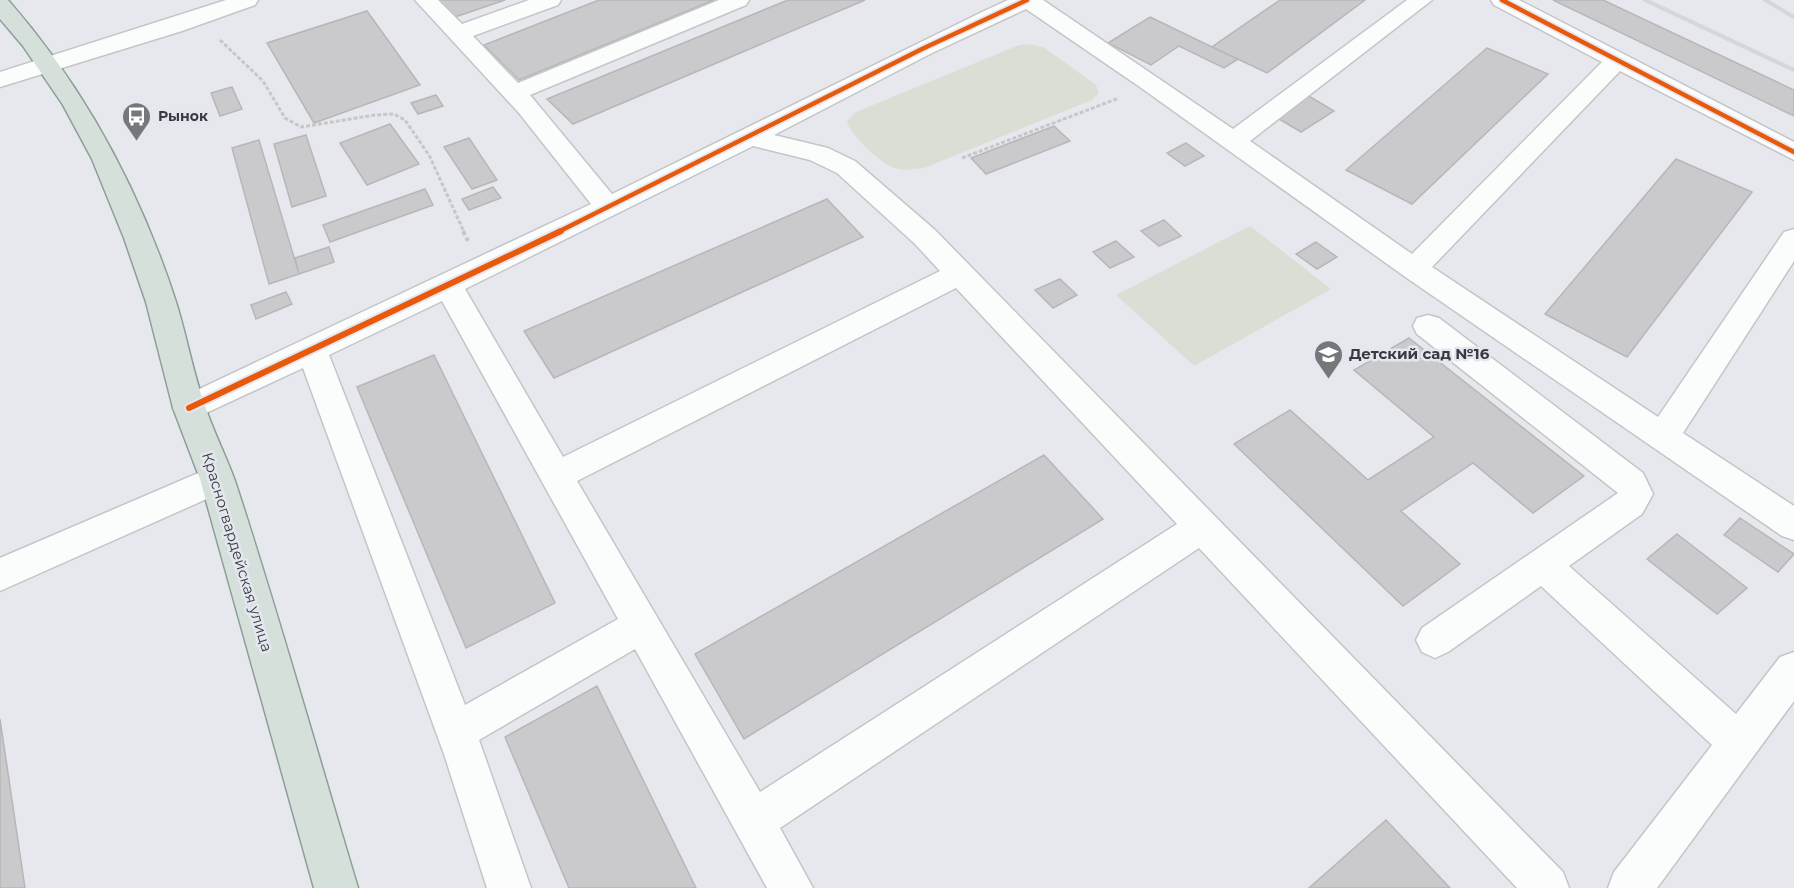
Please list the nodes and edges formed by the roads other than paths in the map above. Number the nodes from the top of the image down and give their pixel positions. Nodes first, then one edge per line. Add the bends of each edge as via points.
1 (247, 0) edge
2 (426, 0) edge
3 (550, 0) edge
4 (738, 0) edge
5 (1027, 0) edge
6 (1422, 0) edge
7 (1502, 0) edge
8 (0, 5) edge
9 (456, 34) junction
10 (1618, 59) junction
11 (48, 65) junction
12 (0, 80) edge
13 (514, 93) junction
14 (749, 137) junction
15 (1232, 142) junction
16 (1794, 152) edge
17 (608, 206) junction
18 (1794, 239) edge
19 (1414, 269) junction
20 (961, 273) junction
21 (448, 286) junction
22 (1428, 326) dead end
23 (312, 351) junction
24 (189, 408) junction
25 (1663, 436) junction
26 (557, 475) junction
27 (217, 479) junction
28 (1794, 525) edge
29 (1203, 526) junction
30 (1542, 564) junction
31 (0, 575) edge
32 (642, 625) junction
33 (1435, 640) dead end
34 (1794, 670) edge
35 (454, 732) junction
36 (1738, 742) junction
37 (753, 821) junction
38 (336, 888) edge
39 (509, 888) edge
40 (791, 888) edge
41 (1547, 888) edge
42 (1630, 888) edge

1 - 11 street
2 - 9 street
3 - 9 street
4 - 13 street
5 - 14 street via 965,17
5 - 15 street
6 - 15 street
7 - 10 street
8 - 11 main road, Красногвардейская улица
9 - 13 street
10 - 16 street
10 - 19 street
11 - 12 street
11 - 24 main road, Красногвардейская улица via 105,159 138,238 161,302
13 - 17 street
14 - 17 street
14 - 20 street via 819,154 846,167
15 - 19 street
17 - 21 street
18 - 25 street
19 - 25 street
20 - 26 street
20 - 29 street
21 - 23 street
21 - 26 street
22 - 30 street via 1631,483 1636,494 1629,504
23 - 24 street
23 - 35 street
24 - 27 main road, Красногвардейская улица
25 - 28 street
26 - 32 street
27 - 31 street
27 - 38 main road, Красногвардейская улица
29 - 37 street
29 - 41 street
30 - 33 street
30 - 36 street
32 - 35 street
32 - 37 street
34 - 36 street
35 - 39 street
36 - 42 street
37 - 40 street

